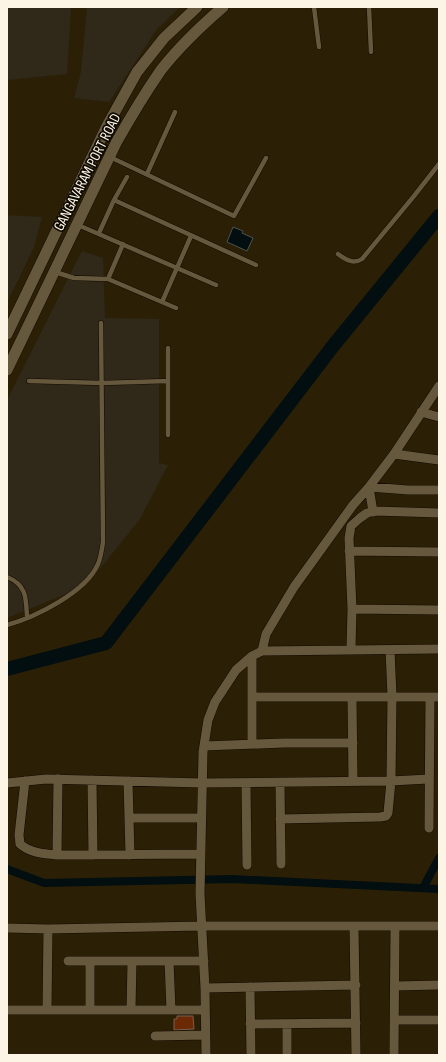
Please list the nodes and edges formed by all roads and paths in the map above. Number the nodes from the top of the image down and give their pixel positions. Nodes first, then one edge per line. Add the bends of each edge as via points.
1 (197, 7) edge
2 (223, 7) edge
3 (314, 7) edge
4 (368, 7) edge
5 (319, 47) dead end
6 (371, 52) dead end
7 (175, 112) dead end
8 (110, 157) junction
9 (266, 158) dead end
10 (439, 164) edge
11 (147, 174) junction
12 (127, 177) dead end
13 (114, 200) junction
14 (77, 224) junction
15 (99, 233) junction
16 (191, 236) junction
17 (123, 244) junction
18 (338, 254) dead end
19 (256, 265) dead end
20 (177, 268) junction
21 (55, 272) junction
22 (108, 279) junction
23 (216, 285) dead end
24 (162, 302) junction
25 (176, 308) dead end
26 (101, 323) dead end
27 (7, 334) edge
28 (168, 348) dead end
29 (7, 370) edge
30 (168, 380) junction
31 (29, 381) dead end
32 (102, 383) junction
33 (439, 386) edge
34 (421, 412) junction
35 (439, 417) edge
36 (168, 435) dead end
37 (394, 454) junction
38 (439, 460) edge
39 (369, 487) junction
40 (439, 490) edge
41 (373, 512) junction
42 (439, 513) edge
43 (349, 551) junction
44 (439, 552) edge
45 (7, 577) edge
46 (352, 609) junction
47 (439, 610) edge
48 (27, 617) junction
49 (7, 625) edge
50 (351, 649) junction
51 (439, 649) edge
52 (262, 650) junction
53 (390, 650) junction
54 (252, 656) junction
55 (392, 696) junction
56 (252, 697) junction
57 (352, 697) junction
58 (434, 697) edge
59 (429, 730) junction
60 (439, 730) edge
61 (353, 743) junction
62 (252, 744) junction
63 (204, 746) junction
64 (58, 779) junction
65 (428, 779) junction
66 (92, 780) junction
67 (26, 781) junction
68 (128, 781) junction
69 (353, 781) junction
70 (391, 781) junction
71 (7, 783) edge
72 (202, 783) junction
73 (246, 783) junction
74 (280, 783) junction
75 (129, 818) junction
76 (201, 818) junction
77 (280, 819) junction
78 (429, 828) dead end
79 (200, 854) junction
80 (57, 855) junction
81 (93, 855) junction
82 (130, 855) junction
83 (281, 864) dead end
84 (247, 865) dead end
85 (202, 926) junction
86 (354, 926) junction
87 (395, 926) junction
88 (439, 926) edge
89 (7, 928) edge
90 (48, 929) junction
91 (68, 961) dead end
92 (90, 961) junction
93 (132, 961) junction
94 (169, 961) junction
95 (204, 961) junction
96 (356, 985) junction
97 (439, 985) edge
98 (395, 986) junction
99 (250, 987) junction
100 (205, 988) junction
101 (7, 1010) edge
102 (47, 1010) junction
103 (90, 1010) junction
104 (131, 1010) junction
105 (172, 1010) junction
106 (205, 1010) junction
107 (395, 1020) junction
108 (439, 1020) edge
109 (356, 1023) junction
110 (250, 1024) junction
111 (287, 1024) junction
112 (205, 1035) junction
113 (155, 1036) dead end
114 (206, 1055) edge
115 (250, 1055) edge
116 (287, 1055) edge
117 (356, 1055) edge
118 (394, 1055) edge

1 - 27 street, GANGAVARAM PORT ROAD via 164,38 137,72 107,126
2 - 8 street, GANGAVARAM PORT ROAD via 180,47 161,70
3 - 5 lane
4 - 6 lane
7 - 11 lane
8 - 11 lane
8 - 14 street, GANGAVARAM PORT ROAD
9 - 11 lane via 234,216
10 - 18 lane via 362,259 353,262
12 - 13 lane
13 - 15 lane
13 - 16 lane
14 - 15 lane
14 - 21 street, GANGAVARAM PORT ROAD
15 - 17 lane
16 - 19 lane
16 - 20 lane
17 - 20 lane
17 - 22 lane
20 - 23 lane
20 - 24 lane
21 - 22 lane via 74,278
21 - 29 street, GANGAVARAM PORT ROAD
22 - 24 lane
24 - 25 lane
26 - 32 lane
28 - 30 lane
30 - 32 lane
30 - 36 lane
31 - 32 lane
32 - 48 lane via 103,542 100,561 88,579 63,600
33 - 34 street
34 - 35 street
34 - 37 street
37 - 38 street
37 - 39 street
39 - 40 street
39 - 41 street
39 - 52 street via 294,587 266,634
41 - 42 street
41 - 43 street via 367,513 352,526
43 - 44 street
43 - 46 street
45 - 48 lane via 23,589
46 - 47 street
46 - 50 street
48 - 49 lane
50 - 52 street
50 - 53 street
51 - 53 street
52 - 54 street
53 - 55 street
54 - 56 street
54 - 63 street via 236,670 215,702 208,720
55 - 57 street
55 - 58 street
55 - 70 street
56 - 57 street
56 - 62 street
57 - 61 street
58 - 59 street
59 - 60 street
59 - 65 street
61 - 62 street
61 - 69 street
62 - 63 street
63 - 72 street
64 - 66 street
64 - 67 street
64 - 80 street
65 - 70 street
65 - 78 street
66 - 68 street
66 - 81 street
67 - 71 street
67 - 80 street via 20,844 25,849
68 - 72 street
68 - 75 street
69 - 70 street
69 - 74 street
70 - 77 street via 389,810 386,816
72 - 73 street
72 - 76 street
73 - 74 street
73 - 84 street
74 - 77 street
75 - 76 street
75 - 82 street
76 - 79 street
77 - 83 street
79 - 82 street
79 - 85 street
80 - 81 street
81 - 82 street
85 - 86 street
85 - 90 street
85 - 95 street
86 - 87 street
86 - 96 street
87 - 88 street
87 - 98 street
89 - 90 street
90 - 102 street
91 - 92 street
92 - 93 street
92 - 103 street
93 - 94 street
93 - 104 street
94 - 95 street
94 - 105 street
95 - 100 street
96 - 99 street
96 - 109 street
97 - 98 street
98 - 107 street
99 - 100 street
99 - 110 street
100 - 106 street
101 - 102 street
102 - 103 street
103 - 104 street
104 - 105 street
105 - 106 street
106 - 112 street
107 - 108 street
107 - 118 street
109 - 111 street
109 - 117 street
110 - 111 street
110 - 115 street
111 - 116 street
112 - 113 street
112 - 114 street

